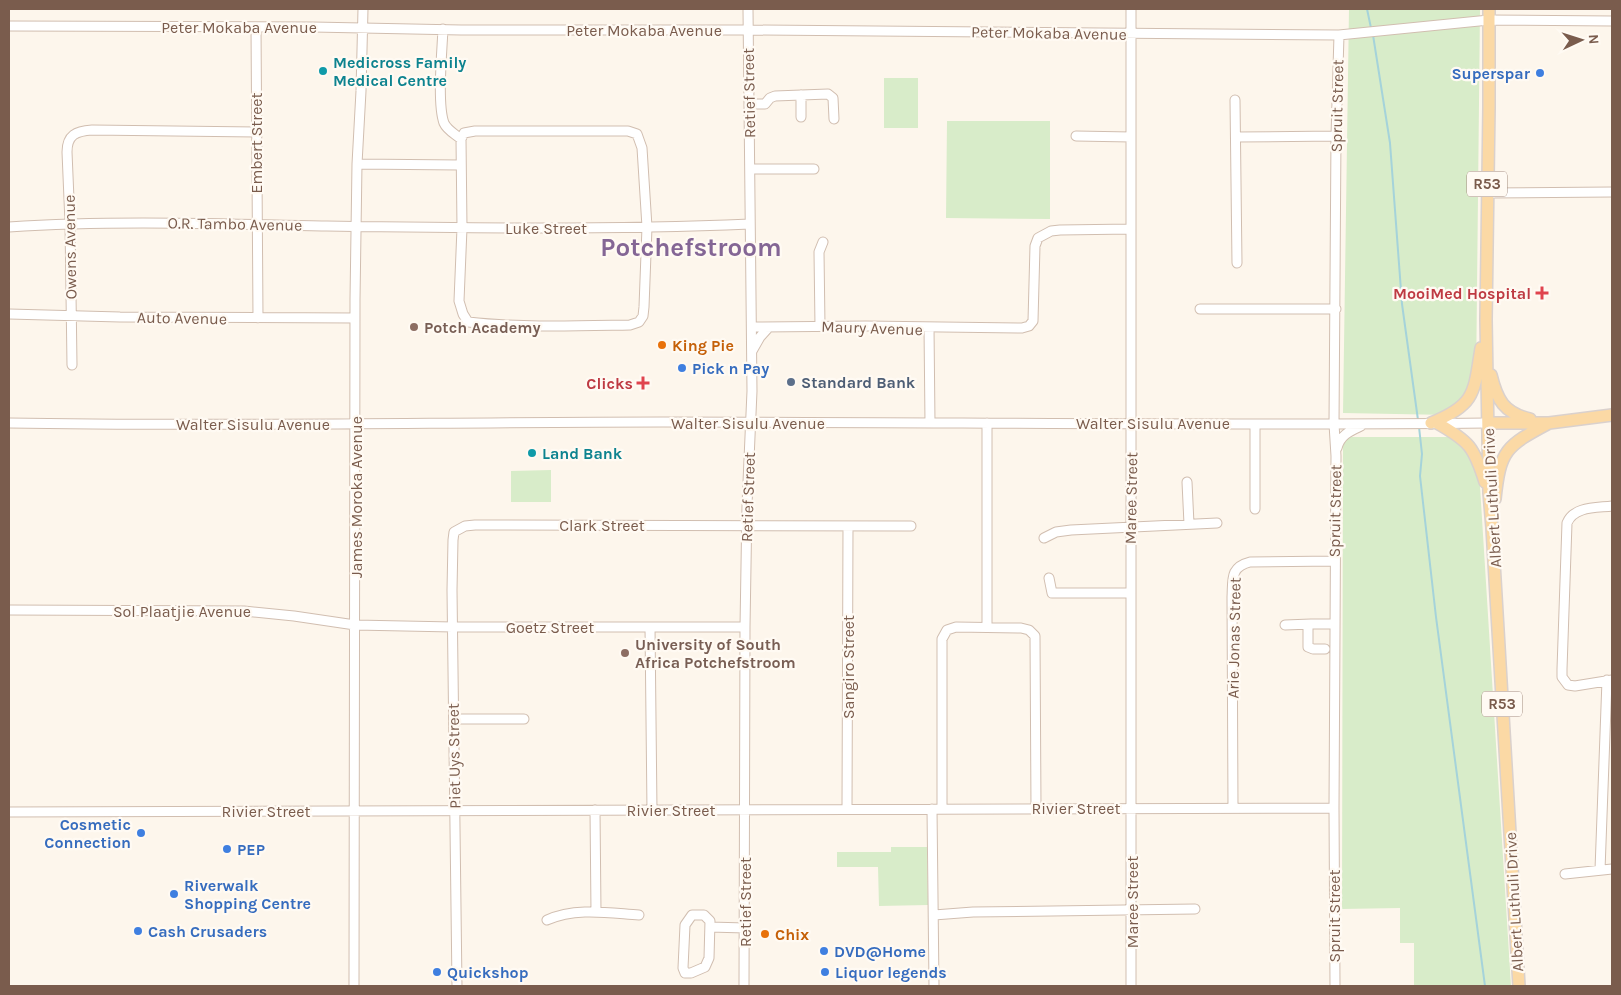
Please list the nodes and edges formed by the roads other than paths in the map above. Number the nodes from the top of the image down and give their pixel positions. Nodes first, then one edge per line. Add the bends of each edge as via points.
1 (363, 9) edge
2 (748, 9) edge
3 (1131, 9) edge
4 (1489, 14) edge
5 (1612, 21) edge
6 (9, 26) edge
7 (256, 27) junction
8 (362, 28) junction
9 (443, 29) junction
10 (748, 30) junction
11 (1131, 34) junction
12 (1339, 35) junction
13 (801, 95) junction
14 (1235, 100) dead end
15 (750, 104) junction
16 (801, 117) dead end
17 (834, 120) dead end
18 (256, 132) junction
19 (1076, 136) dead end
20 (1336, 136) junction
21 (1131, 137) junction
22 (1236, 137) junction
23 (461, 139) junction
24 (357, 164) junction
25 (460, 165) junction
26 (814, 169) dead end
27 (750, 170) junction
28 (1612, 192) edge
29 (1487, 193) junction
30 (70, 223) junction
31 (257, 224) junction
32 (750, 224) junction
33 (356, 226) junction
34 (9, 227) edge
35 (646, 227) junction
36 (462, 228) junction
37 (1131, 229) junction
38 (823, 242) dead end
39 (1237, 263) dead end
40 (1336, 309) junction
41 (1200, 310) dead end
42 (9, 314) edge
43 (72, 315) junction
44 (258, 318) junction
45 (356, 318) junction
46 (1486, 320) junction
47 (820, 326) junction
48 (752, 327) junction
49 (769, 327) junction
50 (929, 327) junction
51 (752, 352) junction
52 (1487, 359) junction
53 (72, 365) dead end
54 (1612, 415) edge
55 (751, 422) junction
56 (9, 423) edge
57 (356, 423) junction
58 (930, 423) junction
59 (987, 423) junction
60 (1132, 423) junction
61 (1431, 423) junction
62 (1488, 423) junction
63 (1548, 423) junction
64 (1255, 424) junction
65 (1334, 424) junction
66 (1366, 424) junction
67 (1336, 456) junction
68 (1187, 482) dead end
69 (1489, 493) junction
70 (1612, 506) edge
71 (1255, 509) dead end
72 (1217, 523) dead end
73 (1189, 524) junction
74 (747, 525) junction
75 (848, 526) junction
76 (911, 526) dead end
77 (1131, 527) junction
78 (458, 528) joint
79 (1492, 528) junction
80 (1044, 538) dead end
81 (1334, 561) junction
82 (1050, 578) dead end
83 (1131, 593) junction
84 (9, 610) edge
85 (1311, 624) junction
86 (1334, 624) junction
87 (355, 625) junction
88 (1285, 625) dead end
89 (453, 627) junction
90 (650, 627) junction
91 (745, 627) junction
92 (987, 627) junction
93 (1325, 649) dead end
94 (1610, 680) edge
95 (454, 719) junction
96 (524, 719) dead end
97 (1036, 808) junction
98 (1131, 808) junction
99 (1233, 808) junction
100 (1334, 808) junction
101 (746, 809) junction
102 (847, 809) junction
103 (937, 809) junction
104 (455, 810) junction
105 (595, 810) junction
106 (652, 810) junction
107 (354, 811) junction
108 (9, 812) edge
109 (1612, 869) edge
110 (1600, 870) junction
111 (1565, 874) dead end
112 (1195, 908) dead end
113 (1132, 910) junction
114 (596, 912) junction
115 (639, 915) dead end
116 (934, 915) junction
117 (548, 920) dead end
118 (710, 927) junction
119 (745, 928) junction
120 (354, 986) edge
121 (457, 986) edge
122 (744, 986) edge
123 (934, 986) edge
124 (1131, 986) edge
125 (1335, 986) edge
126 (1519, 986) edge

1 - 8 street, James Moroka Avenue
2 - 10 street, Retief Street
3 - 11 street, Maree Street
4 - 5 street, Peter Mokaba Avenue
4 - 12 street, Peter Mokaba Avenue
4 - 29 main road, Albert Luthuli Drive / R53
6 - 7 street, Peter Mokaba Avenue
7 - 8 street, Peter Mokaba Avenue
7 - 18 street, Embert Street
8 - 9 street, Peter Mokaba Avenue
8 - 24 street, James Moroka Avenue
9 - 10 street, Peter Mokaba Avenue
9 - 23 street via 443,118 448,129
10 - 11 street, Peter Mokaba Avenue
10 - 15 street, Retief Street
11 - 12 street, Peter Mokaba Avenue
11 - 21 street, Maree Street
12 - 20 street, Spruit Street
13 - 15 street via 772,96 765,104
13 - 16 street
13 - 17 street via 831,96
14 - 22 street
15 - 27 street, Retief Street
18 - 30 street, Owens Avenue via 92,130 76,133 67,145
18 - 31 street, Embert Street
19 - 21 street
20 - 22 street
20 - 40 street, Spruit Street
21 - 37 street, Maree Street
22 - 39 street
23 - 25 street
23 - 35 street via 464,133 475,131 628,131 638,134
24 - 25 street
24 - 33 street, James Moroka Avenue
25 - 36 street
26 - 27 street
27 - 32 street, Retief Street
28 - 29 street
29 - 46 main road, Albert Luthuli Drive / R53
30 - 31 street, O.R. Tambo Avenue
30 - 34 street, O.R. Tambo Avenue
30 - 43 street, Owens Avenue
31 - 33 street, O.R. Tambo Avenue
31 - 44 street, Embert Street
32 - 35 street, Luke Street
32 - 48 street, Retief Street
33 - 36 street, O.R. Tambo Avenue
33 - 45 street, James Moroka Avenue
35 - 36 street, Luke Street
35 - 36 street via 643,316 639,322 630,325 468,322 459,301
37 - 50 street via 1060,230 1038,238 1035,246 1034,315 1029,326
37 - 60 street, Maree Street
38 - 47 street via 819,252
40 - 41 street
40 - 65 street, Spruit Street
42 - 43 street, Auto Avenue
43 - 44 street, Auto Avenue
43 - 53 street, Owens Avenue
44 - 45 street, Auto Avenue
45 - 57 street, James Moroka Avenue
46 - 52 main road, Albert Luthuli Drive / R53
46 - 61 main road via 1477,376 1469,399 1454,413
47 - 49 street, Maury Avenue
47 - 50 street, Maury Avenue
48 - 49 street, Maury Avenue
48 - 51 street, Retief Street
49 - 51 street
50 - 58 street, Maury Avenue
51 - 55 street, Retief Street
52 - 62 main road, Albert Luthuli Drive / R53
52 - 63 main road via 1498,397 1504,406 1521,417
54 - 63 main road
55 - 57 street, Walter Sisulu Avenue
55 - 58 street, Walter Sisulu Avenue
55 - 74 street, Retief Street
56 - 57 street, Walter Sisulu Avenue
57 - 87 street, James Moroka Avenue
58 - 59 street, Walter Sisulu Avenue
59 - 60 street, Walter Sisulu Avenue
59 - 92 street
60 - 64 street, Walter Sisulu Avenue
60 - 77 street, Maree Street
61 - 62 street, Walter Sisulu Avenue
61 - 66 street, Walter Sisulu Avenue
61 - 69 main road via 1454,433 1471,446
62 - 63 main road
62 - 69 main road, Albert Luthuli Drive / R53
63 - 79 main road via 1522,437 1507,452 1500,467
64 - 65 street, Walter Sisulu Avenue
64 - 71 street
65 - 66 street, Walter Sisulu Avenue
65 - 67 street, Spruit Street
66 - 67 street via 1343,436
67 - 81 street, Spruit Street
68 - 73 street
69 - 79 main road, Albert Luthuli Drive / R53
70 - 94 street via 1578,511 1569,517 1567,523 1562,677 1568,685 1575,686
72 - 73 street
73 - 77 street
74 - 75 street, Clark Street
74 - 78 street, Clark Street via 475,525
74 - 91 street, Retief Street
75 - 76 street, Clark Street
75 - 102 street, Sangiro Street
77 - 80 street via 1071,530
77 - 83 street, Maree Street
78 - 89 street, Piet Uys Street via 453,540
79 - 126 main road, Albert Luthuli Drive / R53
81 - 86 street, Spruit Street
81 - 99 street, Arie Jonas Street via 1250,562 1236,568 1232,597
82 - 83 street via 1052,593
83 - 98 street, Maree Street
84 - 87 street, Sol Plaatjie Avenue via 244,611
85 - 86 street
85 - 88 street
85 - 93 street via 1308,626 1308,647
86 - 100 street, Spruit Street
87 - 89 street, Goetz Street
87 - 107 street, James Moroka Avenue
89 - 90 street, Goetz Street
89 - 95 street, Piet Uys Street
90 - 91 street, Goetz Street
90 - 106 street
91 - 101 street, Retief Street
92 - 97 street via 1025,629 1035,636
92 - 103 street via 956,627 948,630 942,639
94 - 110 street
95 - 96 street
95 - 104 street, Piet Uys Street
97 - 98 street, Rivier Street
97 - 103 street, Rivier Street
98 - 99 street, Rivier Street
98 - 113 street, Maree Street
99 - 100 street, Rivier Street
100 - 125 street, Spruit Street
101 - 102 street, Rivier Street
101 - 106 street, Rivier Street
101 - 119 street, Retief Street
102 - 103 street, Rivier Street
103 - 116 street
104 - 105 street, Rivier Street
104 - 107 street, Rivier Street
104 - 121 street, Piet Uys Street
105 - 106 street, Rivier Street
105 - 114 street
107 - 108 street, Rivier Street
107 - 120 street, James Moroka Avenue
109 - 110 street
110 - 111 street
112 - 113 street
113 - 116 street
113 - 124 street, Maree Street
114 - 115 street
114 - 117 street via 564,914
116 - 123 street
118 - 118 street via 708,963 701,969 685,973 686,920 692,915 704,915 709,918
118 - 119 street
119 - 122 street, Retief Street

